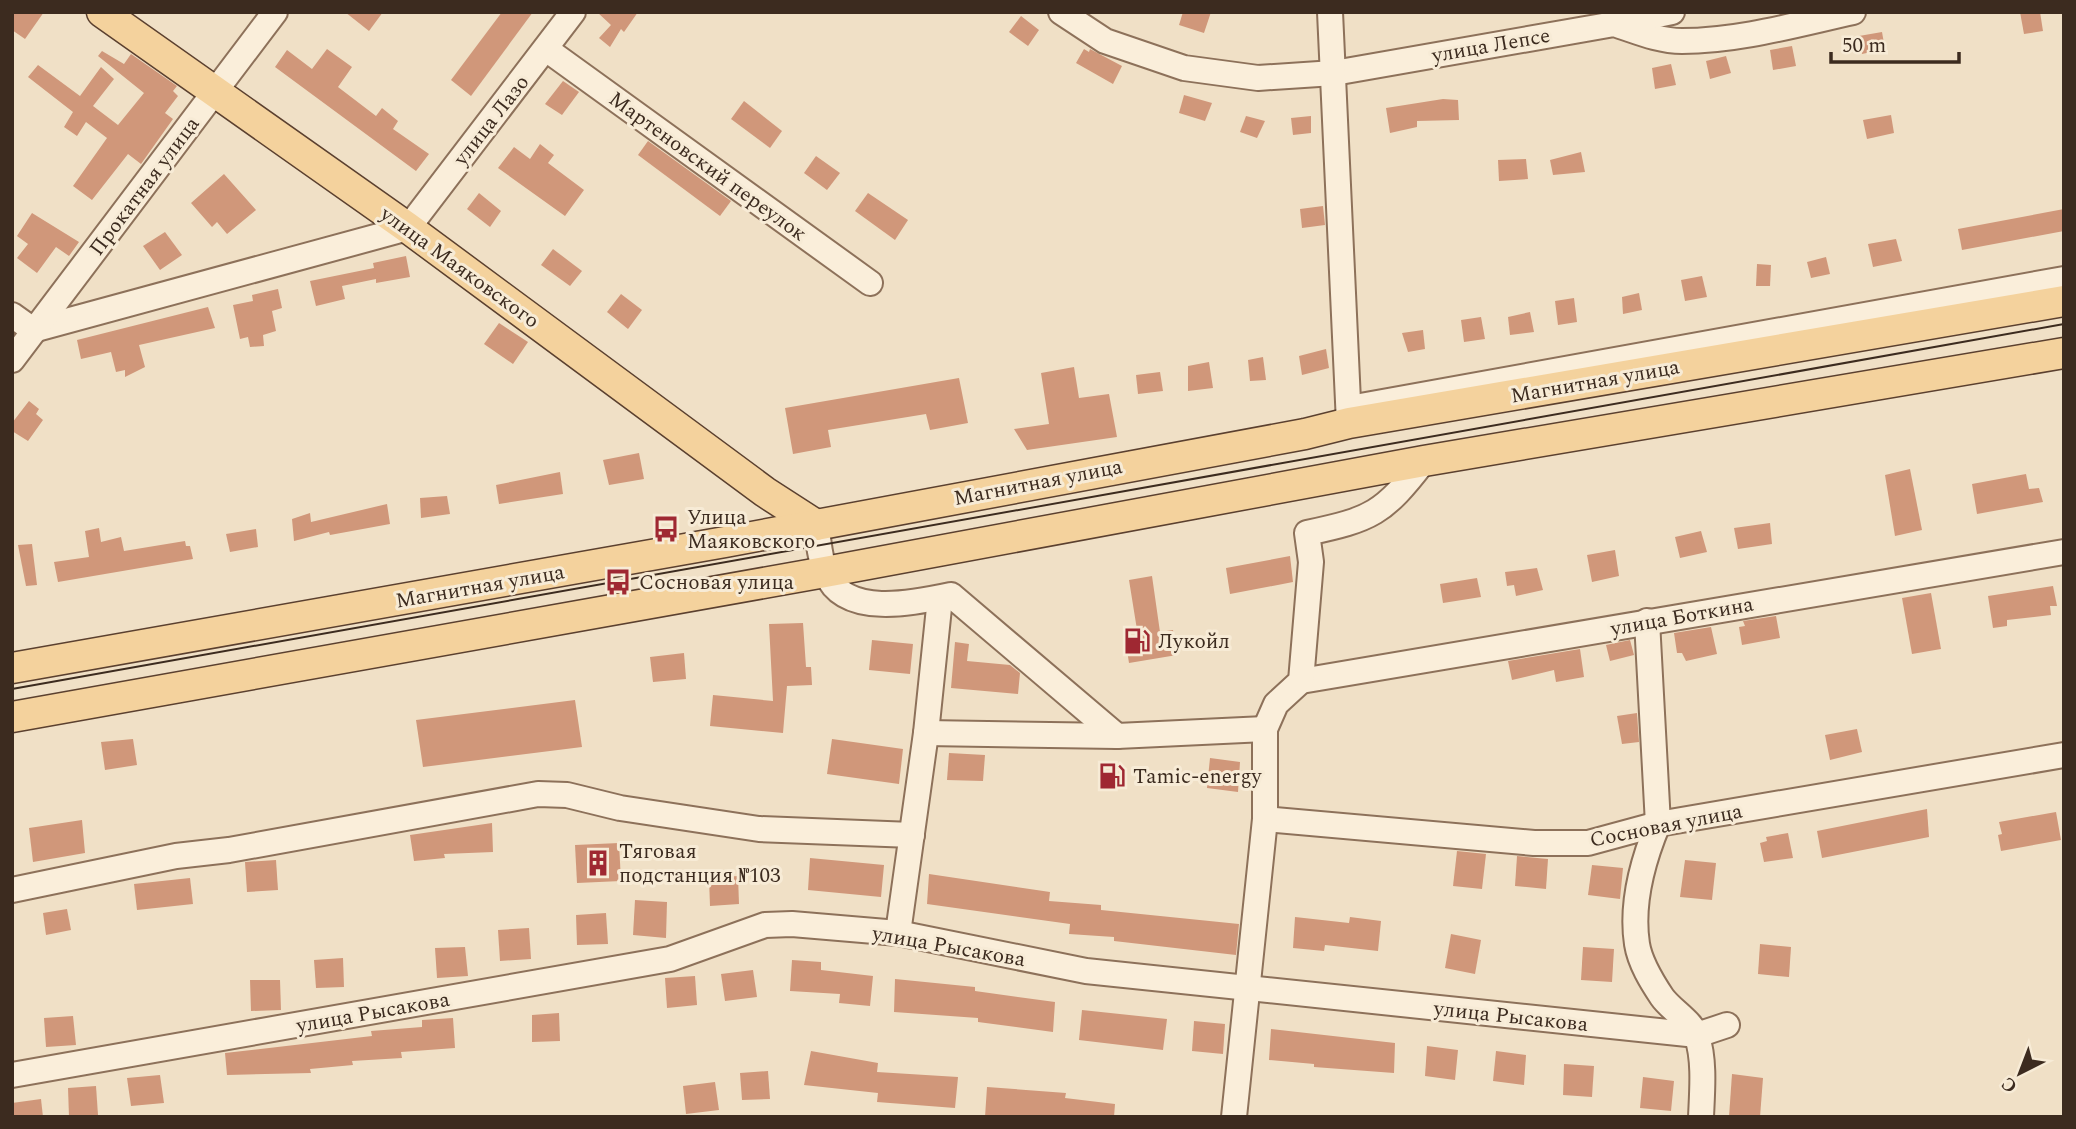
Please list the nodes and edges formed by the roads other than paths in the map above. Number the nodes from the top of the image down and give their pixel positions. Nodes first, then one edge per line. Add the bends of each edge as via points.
1 (102, 12) edge
2 (275, 12) edge
3 (573, 12) edge
4 (1061, 12) edge
5 (1329, 12) edge
6 (1672, 12) edge
7 (1853, 12) edge
8 (1614, 24) junction
9 (545, 49) junction
10 (1334, 73) junction
11 (216, 92) junction
12 (408, 228) junction
13 (2064, 279) edge
14 (870, 284) dead end
15 (2064, 300) edge
16 (12, 315) edge
17 (33, 330) junction
18 (2064, 353) edge
19 (12, 360) edge
20 (1348, 416) junction
21 (1424, 461) junction
22 (816, 525) junction
23 (2064, 552) edge
24 (825, 572) junction
25 (940, 598) junction
26 (1647, 621) junction
27 (12, 668) edge
28 (1301, 681) junction
29 (12, 717) edge
30 (1265, 729) junction
31 (926, 733) junction
32 (1117, 736) junction
33 (2064, 755) edge
34 (1265, 819) junction
35 (1658, 824) junction
36 (912, 835) junction
37 (12, 890) edge
38 (898, 933) junction
39 (1245, 987) junction
40 (1727, 1025) dead end
41 (1697, 1035) junction
42 (12, 1075) edge
43 (1234, 1117) edge
44 (1701, 1117) edge

1 - 11 main road, улица Маяковского
2 - 11 street, Прокатная улица
3 - 9 street, улица Лазо
4 - 10 street, улица Лепсе via 1105,41 1184,68 1258,78
5 - 10 street
6 - 8 street
7 - 8 street, улица Лепсе via 1745,34 1682,41
8 - 10 street, улица Лепсе
9 - 12 street, улица Лазо
9 - 14 street, Мартеновский переулок
10 - 20 street
11 - 12 main road, улица Маяковского
11 - 17 street, Прокатная улица
12 - 17 street
12 - 22 main road, улица Маяковского
13 - 20 street
15 - 20 main road, Магнитная улица
16 - 17 street
17 - 19 street, Прокатная улица
18 - 21 main road
20 - 22 main road, Магнитная улица via 1305,433
21 - 24 main road
21 - 28 street via 1372,516 1307,533 1311,562
22 - 24 street
22 - 27 main road, Магнитная улица
23 - 26 street, улица Боткина
24 - 25 street via 841,593 868,603
24 - 29 main road
25 - 31 street
25 - 32 street via 951,595
26 - 28 street, улица Боткина
26 - 35 street
28 - 30 street via 1276,704
30 - 32 street
30 - 34 street
31 - 32 street
31 - 36 street
33 - 35 street, Сосновая улица
34 - 35 street, Сосновая улица via 1534,843 1588,843
34 - 39 street
35 - 41 street via 1637,900 1637,945 1648,975 1665,1001
36 - 37 street via 759,829 538,794 176,856
36 - 38 street
38 - 39 street, улица Рысакова via 1086,971
38 - 42 street, улица Рысакова via 765,925 670,959
39 - 41 street, улица Рысакова
39 - 43 street
40 - 41 street, улица Рысакова
41 - 44 street

